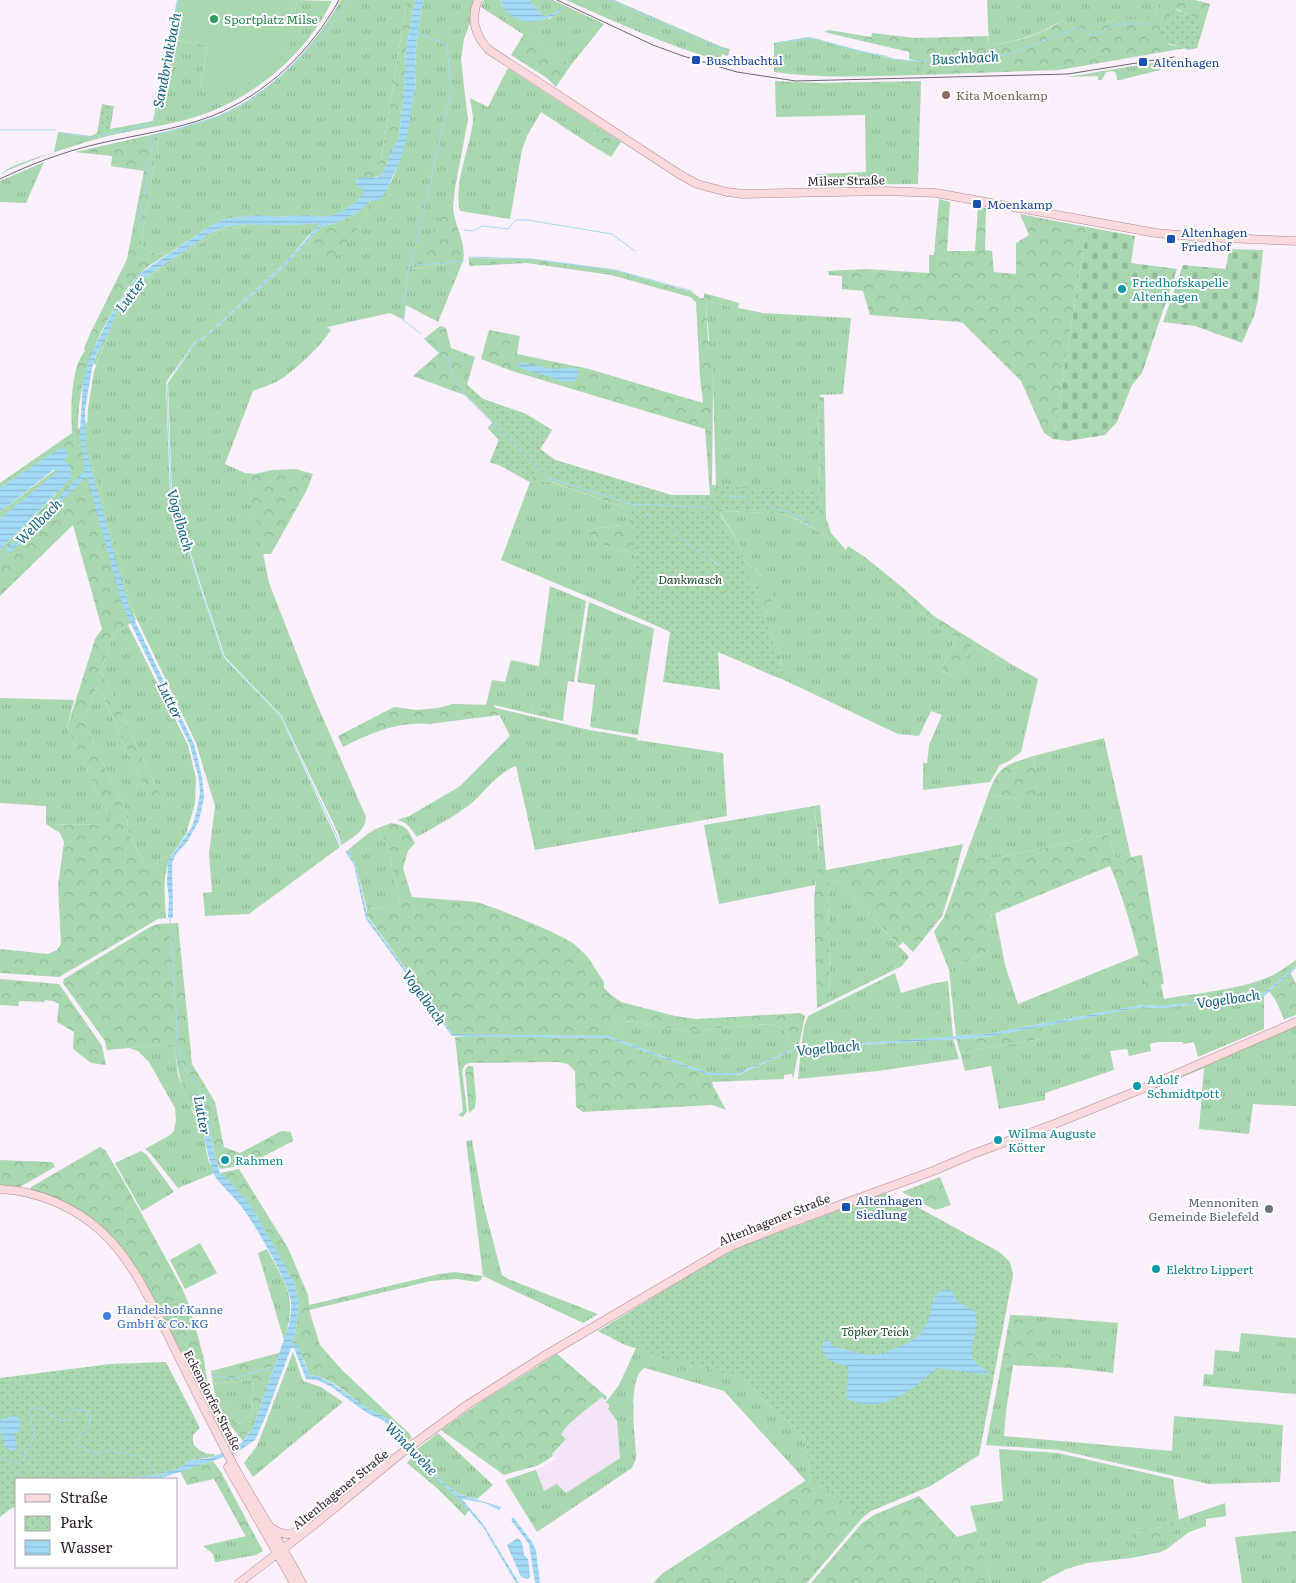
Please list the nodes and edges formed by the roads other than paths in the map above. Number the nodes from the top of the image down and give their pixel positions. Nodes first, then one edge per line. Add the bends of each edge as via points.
1 (478, 0) edge
2 (1296, 241) edge
3 (1296, 1022) edge
4 (0, 1189) edge
5 (0, 1194) edge
6 (219, 1444) junction
7 (231, 1467) junction
8 (314, 1525) junction
9 (270, 1526) junction
10 (284, 1548) junction
11 (276, 1554) junction
12 (239, 1583) edge
13 (294, 1583) edge
14 (302, 1583) edge

1 - 2 main road, Milser Straße via 475,28 489,50 679,174 717,191 743,194 936,192 1165,234
3 - 8 main road, Altenhagener Straße via 1057,1123 729,1247 467,1405 415,1442
4 - 6 main road, Eckendorfer Straße via 39,1196 70,1209 102,1232 117,1248 147,1296
5 - 6 main road, Eckendorfer Straße via 34,1200 66,1212 113,1251 143,1298
6 - 7 main road, Eckendorfer Straße
7 - 9 main road, Eckendorfer Straße
7 - 11 main road, Eckendorfer Straße
8 - 9 main road via 288,1535
8 - 10 main road, Altenhagener Straße
9 - 10 main road, Eckendorfer Straße
10 - 11 main road, Altenhagener Straße
10 - 14 main road, Eckendorfer Straße
11 - 12 main road, Altenhagener Straße
11 - 13 main road, Eckendorfer Straße

